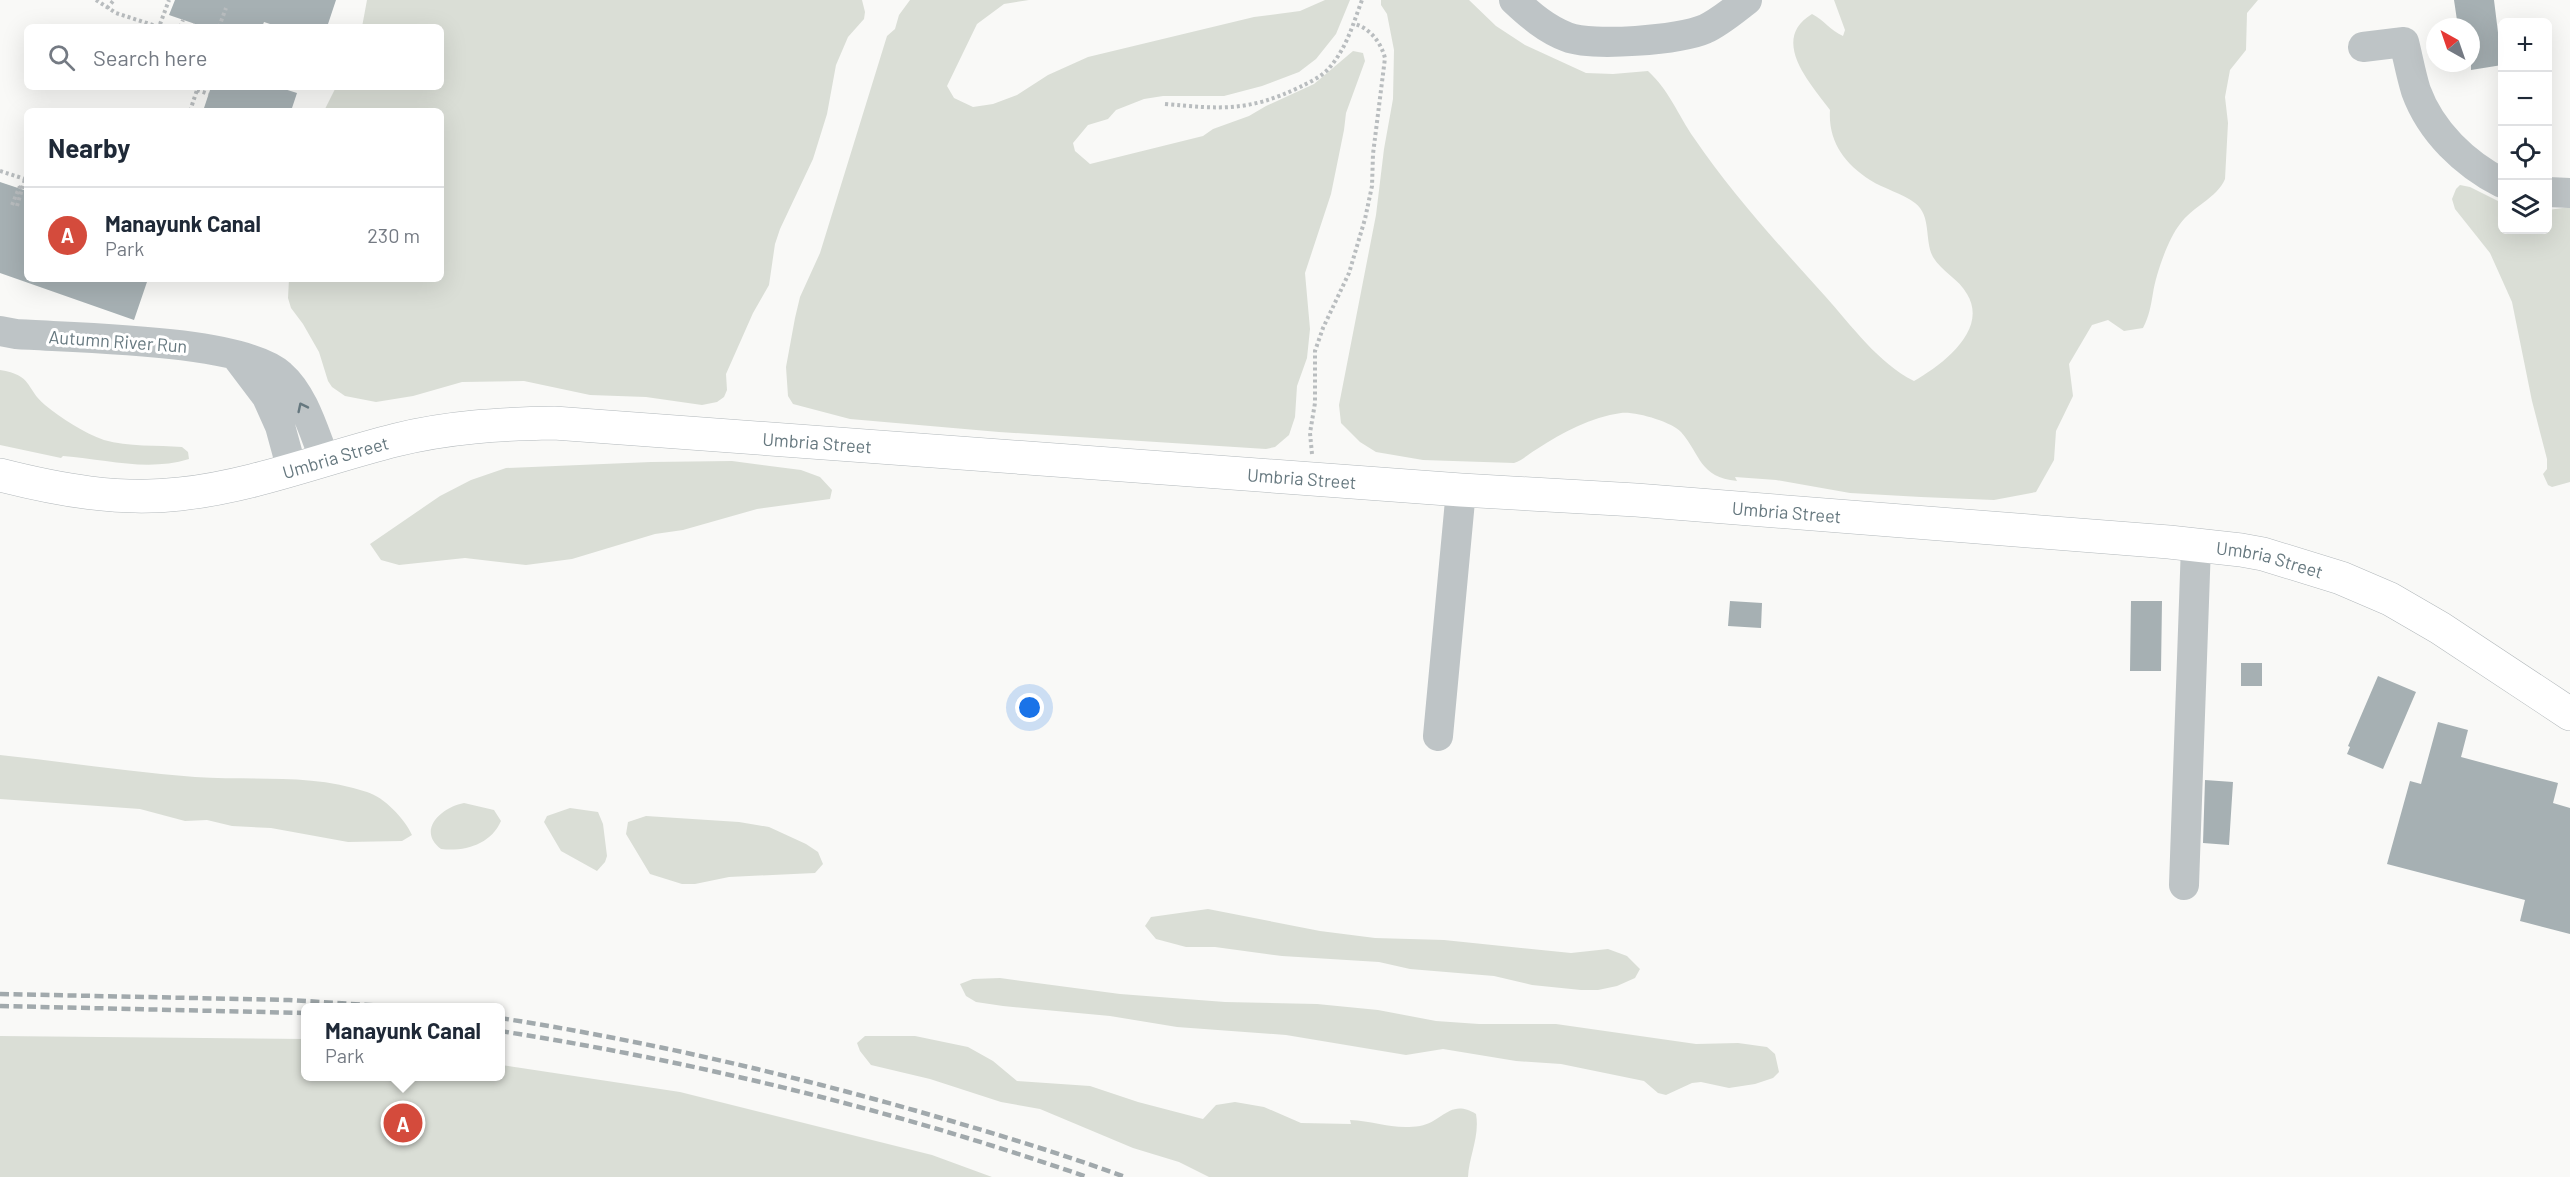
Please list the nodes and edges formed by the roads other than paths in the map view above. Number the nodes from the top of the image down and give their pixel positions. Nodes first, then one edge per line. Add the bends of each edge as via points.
1 (1514, 0) edge
2 (1747, 0) edge
3 (2363, 47) dead end
4 (2498, 180) edge
5 (2552, 192) edge
6 (2570, 193) edge
7 (0, 331) edge
8 (236, 356) junction
9 (326, 460) junction
10 (292, 470) junction
11 (0, 475) edge
12 (1461, 490) junction
13 (2196, 545) junction
14 (2570, 714) edge
15 (1438, 736) dead end
16 (2184, 885) dead end

1 - 2 lane via 1539,22 1569,38 1616,41 1691,34 1706,29
3 - 4 lane via 2404,42 2416,91 2427,115 2462,158
5 - 6 lane
7 - 8 lane, Autumn River Run via 201,347
9 -> 8 lane, Autumn River Run via 300,402 282,375 252,359
8 - 10 lane via 267,397
9 - 10 main road, Umbria Street
9 - 12 main road, Umbria Street via 451,429 554,423
10 - 11 main road, Umbria Street via 210,489 149,496 78,491
12 - 13 main road, Umbria Street via 1636,500
12 - 15 lane
13 - 14 main road, Umbria Street via 2263,554 2364,586 2440,628
13 - 16 lane

